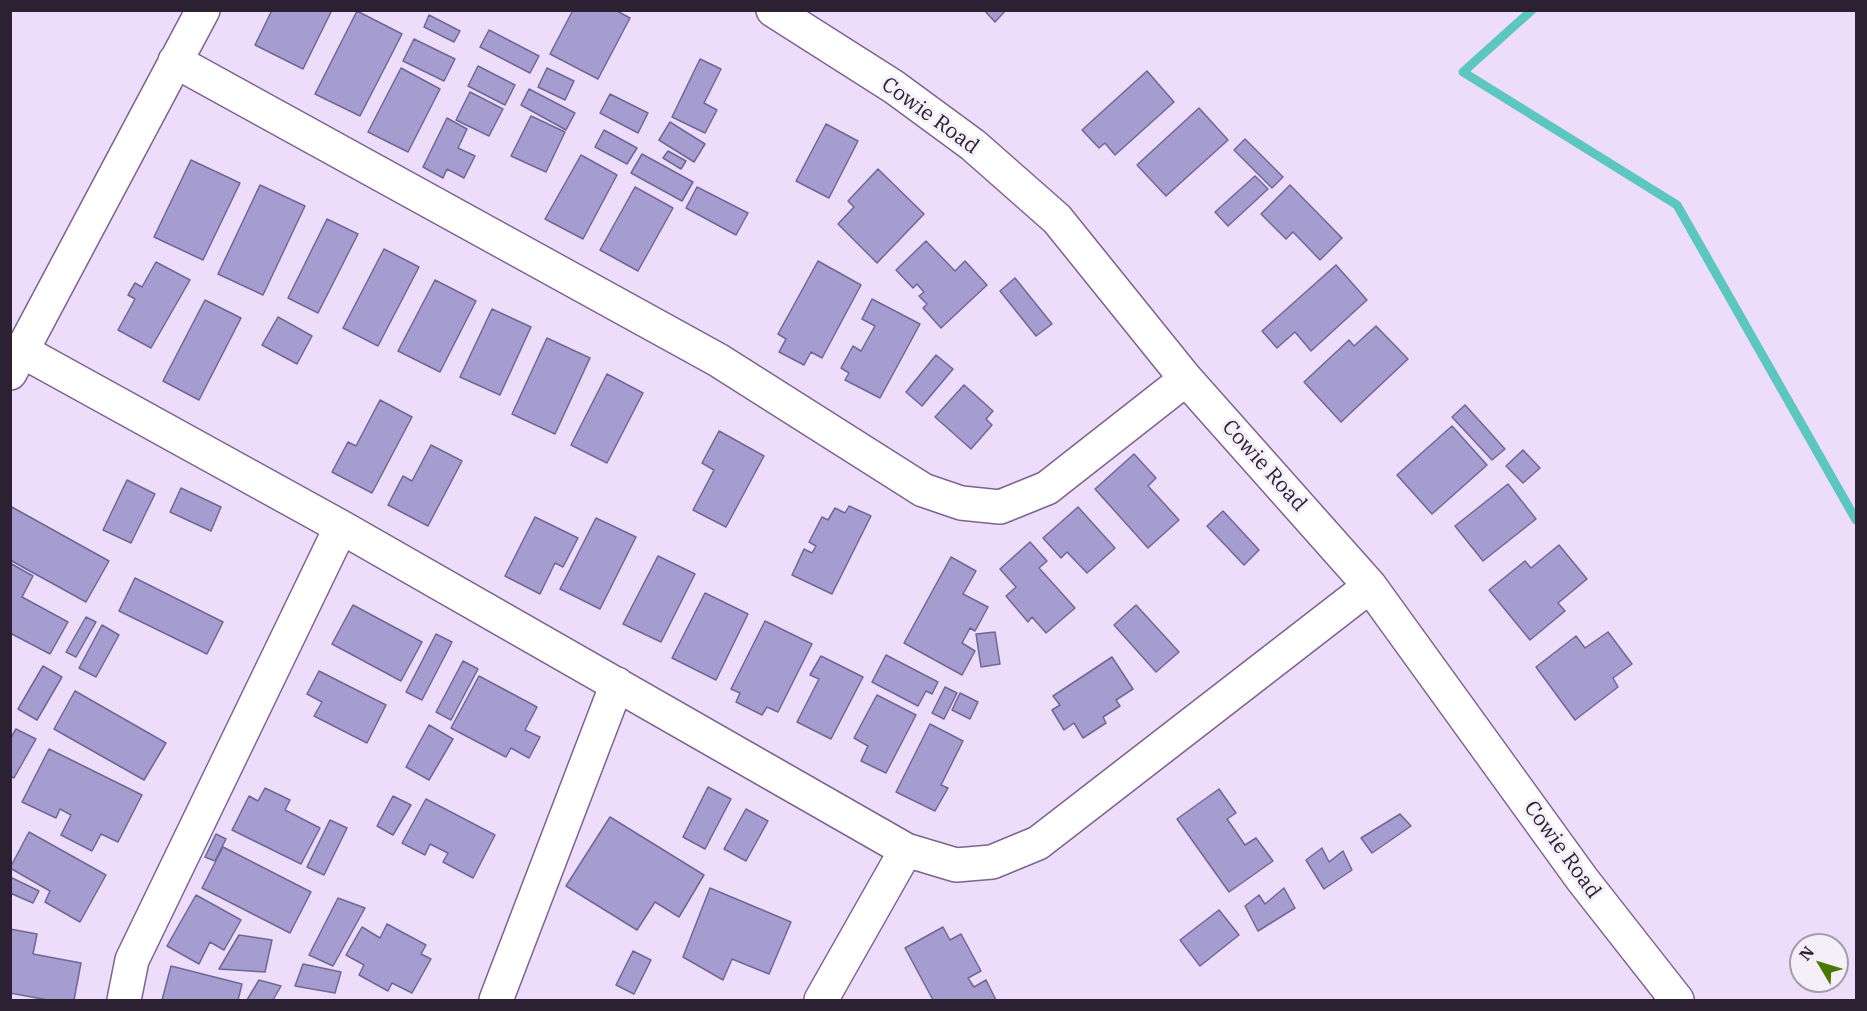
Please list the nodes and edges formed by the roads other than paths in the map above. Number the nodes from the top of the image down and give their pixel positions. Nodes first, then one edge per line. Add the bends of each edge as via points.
1 (203, 10) edge
2 (772, 10) edge
3 (176, 61) junction
4 (16, 362) edge
5 (1186, 379) junction
6 (341, 527) junction
7 (1370, 586) junction
8 (617, 684) junction
9 (906, 850) junction
10 (123, 1000) edge
11 (496, 1000) edge
12 (821, 1000) edge
13 (1677, 1000) edge

1 - 3 street
2 - 5 street, Cowie Road via 894,87 973,145 1057,219
3 - 4 street
3 - 5 street via 718,360 923,490 961,503 999,507 1047,488
4 - 6 street
5 - 7 street, Cowie Road
6 - 8 street
6 - 10 street via 132,960
7 - 9 street via 1038,843 992,862 956,865
7 - 13 street, Cowie Road via 1582,879
8 - 9 street
8 - 11 street
9 - 12 street

